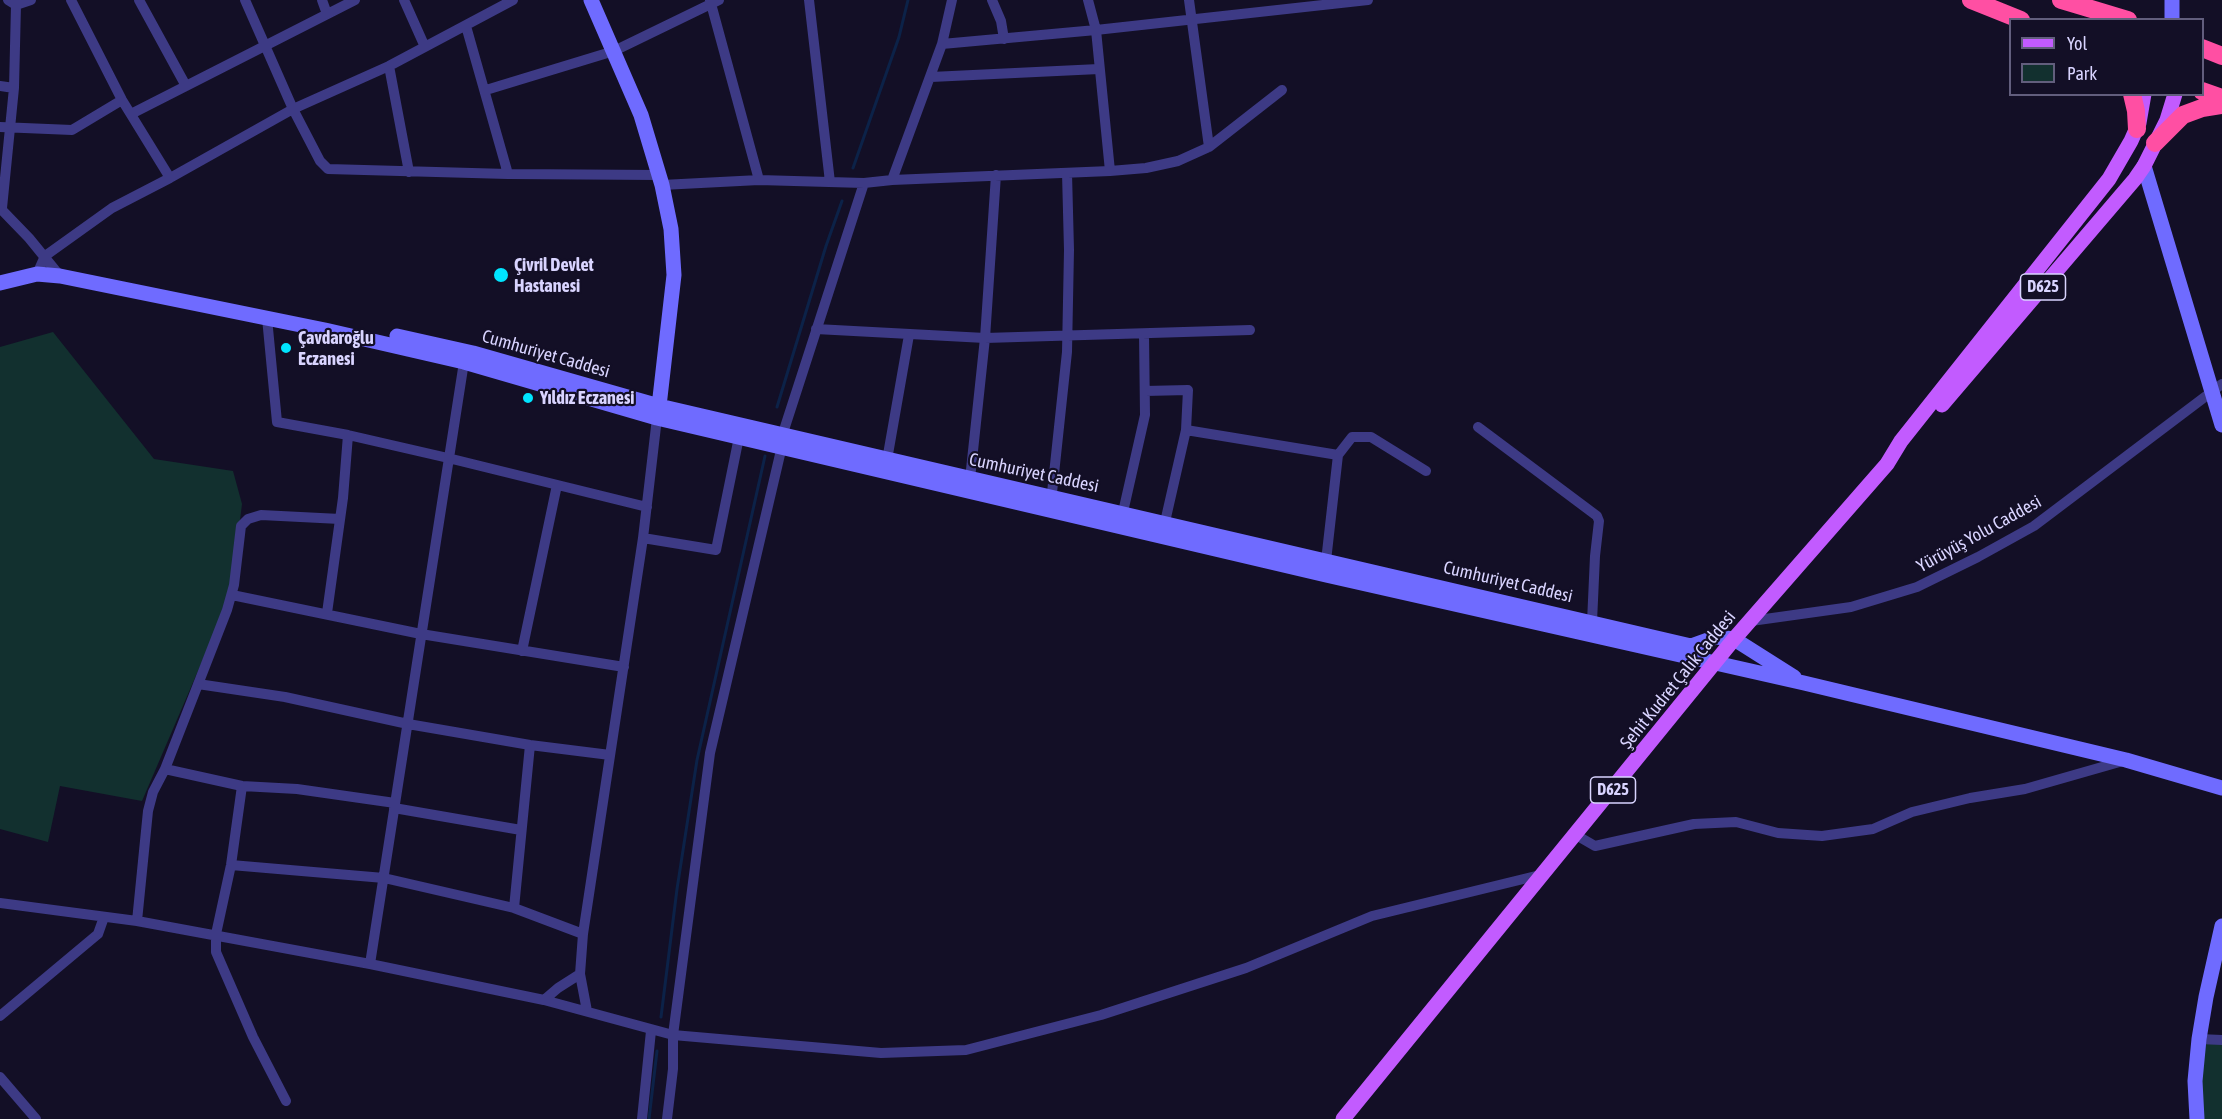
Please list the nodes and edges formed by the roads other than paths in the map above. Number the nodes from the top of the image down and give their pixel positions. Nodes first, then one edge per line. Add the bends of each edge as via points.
1 (31, 0) edge
2 (71, 0) edge
3 (139, 0) edge
4 (245, 0) edge
5 (322, 0) edge
6 (355, 0) edge
7 (404, 0) edge
8 (513, 0) edge
9 (591, 0) edge
10 (809, 0) edge
11 (952, 0) edge
12 (992, 0) edge
13 (1088, 0) edge
14 (1189, 0) edge
15 (1368, 0) edge
16 (1971, 0) edge
17 (2061, 0) edge
18 (2172, 0) edge
19 (714, 1) edge
20 (12, 3) edge
21 (327, 14) junction
22 (2016, 18) edge
23 (2121, 18) edge
24 (2172, 18) edge
25 (1193, 20) junction
26 (466, 26) junction
27 (1096, 30) junction
28 (1004, 39) junction
29 (942, 44) junction
30 (264, 45) junction
31 (425, 47) junction
32 (2204, 49) edge
33 (614, 51) junction
34 (2222, 56) edge
35 (389, 66) junction
36 (1099, 69) junction
37 (931, 76) junction
38 (0, 86) edge
39 (186, 86) junction
40 (14, 88) junction
41 (486, 90) junction
42 (1282, 90) dead end
43 (2204, 93) edge
44 (2132, 96) edge
45 (2144, 96) edge
46 (2174, 96) edge
47 (2222, 98) edge
48 (122, 100) junction
49 (2222, 105) edge
50 (293, 110) junction
51 (131, 114) junction
52 (5, 128) edge
53 (2137, 129) junction
54 (2155, 143) junction
55 (1209, 147) junction
56 (2144, 166) junction
57 (1110, 171) junction
58 (409, 172) junction
59 (1067, 173) junction
60 (508, 174) junction
61 (996, 175) junction
62 (170, 178) junction
63 (661, 180) junction
64 (759, 180) junction
65 (891, 180) junction
66 (830, 182) junction
67 (864, 183) junction
68 (1, 208) edge
69 (45, 256) junction
70 (37, 274) junction
71 (60, 276) junction
72 (0, 283) edge
73 (267, 318) junction
74 (816, 329) junction
75 (325, 330) junction
76 (1250, 330) dead end
77 (1144, 334) junction
78 (909, 335) junction
79 (1067, 335) junction
80 (985, 338) junction
81 (464, 362) junction
82 (2216, 388) edge
83 (1145, 391) junction
84 (658, 412) junction
85 (2222, 424) edge
86 (1478, 427) dead end
87 (1186, 430) junction
88 (348, 435) junction
89 (739, 437) junction
90 (782, 440) junction
91 (1338, 454) junction
92 (448, 458) junction
93 (887, 460) junction
94 (1887, 464) junction
95 (1426, 471) dead end
96 (970, 479) junction
97 (557, 485) junction
98 (1051, 502) junction
99 (647, 507) junction
100 (1123, 512) junction
101 (340, 519) junction
102 (1165, 522) junction
103 (643, 538) junction
104 (1326, 561) junction
105 (232, 595) junction
106 (327, 613) junction
107 (1751, 621) junction
108 (1592, 622) junction
109 (421, 634) junction
110 (1734, 639) junction
111 (522, 651) junction
112 (1716, 664) junction
113 (624, 667) junction
114 (1804, 683) junction
115 (198, 684) junction
116 (408, 724) junction
117 (530, 745) junction
118 (610, 755) junction
119 (2126, 760) junction
120 (165, 770) junction
121 (242, 786) junction
122 (2222, 788) edge
123 (395, 806) junction
124 (521, 830) junction
125 (1576, 835) junction
126 (231, 865) junction
127 (1545, 874) junction
128 (384, 878) junction
129 (0, 903) edge
130 (514, 908) junction
131 (104, 917) junction
132 (137, 921) junction
133 (2222, 926) edge
134 (216, 934) junction
135 (583, 934) junction
136 (370, 964) junction
137 (580, 974) junction
138 (544, 1000) junction
139 (587, 1011) junction
140 (0, 1016) edge
141 (651, 1030) junction
142 (673, 1035) junction
143 (2199, 1039) junction
144 (2222, 1040) edge
145 (0, 1077) edge
146 (286, 1101) dead end
147 (36, 1119) edge
148 (642, 1119) edge
149 (667, 1119) edge
150 (1343, 1119) edge
151 (2197, 1119) edge

1 - 20 street
2 - 48 street
3 - 39 street
4 - 30 street
5 - 21 street
6 - 21 street
7 - 31 street
8 - 26 street
9 - 33 main road
10 - 66 street
11 - 29 street
12 - 28 street
13 - 27 street
14 - 25 street
15 - 25 street
16 - 22 highway
17 - 23 highway
18 - 24 main road
19 - 33 street
19 - 64 street
20 - 40 street
21 - 30 street
25 - 27 street
25 - 55 street
26 - 31 street
26 - 41 street
27 - 28 street
27 - 36 street
28 - 29 street
29 - 37 street
30 - 39 street
30 - 50 street
31 - 35 street
32 - 34 highway
33 - 41 street
33 - 63 main road via 641,115
35 - 50 street
35 - 58 street
36 - 37 street
36 - 57 street
37 - 65 street
38 - 40 street
39 - 51 street
40 - 52 street
41 - 60 street
42 - 55 street
43 - 47 highway
44 - 53 highway
45 - 53 main road, Şehit Kudret Çalık Caddesi / D625
46 - 54 main road, Şehit Kudret Çalık Caddesi / D625
48 - 51 street
48 - 52 street via 72,130
49 - 54 highway via 2183,114
50 - 58 street via 328,169
50 - 62 street
51 - 62 street
52 - 68 street
53 - 94 main road, Şehit Kudret Çalık Caddesi / D625 via 2109,179 1901,441
54 - 56 main road, Şehit Kudret Çalık Caddesi / D625
55 - 57 street via 1178,161
56 - 82 main road
56 - 94 main road, Şehit Kudret Çalık Caddesi / D625 via 1908,446
57 - 59 street
58 - 60 street
59 - 61 street
59 - 79 street
60 - 63 street
61 - 65 street
61 - 80 street
62 - 69 street via 111,208
63 - 64 street
63 - 84 main road via 671,229 674,275
64 - 66 street
65 - 67 street
66 - 67 street
67 - 74 street
68 - 69 street
69 - 70 street
69 - 71 street
70 - 71 main road, Cumhuriyet Caddesi
70 - 72 main road, Cumhuriyet Caddesi
71 - 73 main road, Cumhuriyet Caddesi
73 - 75 main road, Cumhuriyet Caddesi
73 - 88 street via 277,422
74 - 78 street
74 - 90 street
75 - 81 main road, Cumhuriyet Caddesi
75 - 84 main road, Cumhuriyet Caddesi via 383,333 451,348
76 - 77 street
77 - 79 street
77 - 83 street
78 - 80 street
78 - 93 street
79 - 80 street
79 - 98 street
80 - 96 street
81 - 84 main road, Cumhuriyet Caddesi
81 - 92 street
82 - 85 main road
82 - 107 street, Yürüyüş Yolu Caddesi via 2034,526 1917,587 1851,607
83 - 87 street via 1188,390
83 - 100 street via 1145,415
84 - 89 main road, Cumhuriyet Caddesi
84 - 90 main road, Cumhuriyet Caddesi
84 - 99 street
86 - 108 street via 1597,516
87 - 91 street
87 - 102 street
88 - 92 street
88 - 101 street
89 - 90 main road, Cumhuriyet Caddesi
89 - 103 street via 716,550
90 - 93 main road, Cumhuriyet Caddesi
90 - 98 main road, Cumhuriyet Caddesi via 970,492
90 - 142 street via 710,753
91 - 95 street via 1352,437 1371,437
91 - 104 street
92 - 97 street
92 - 109 street
93 - 96 main road, Cumhuriyet Caddesi
94 - 107 main road, Şehit Kudret Çalık Caddesi / D625
96 - 98 main road, Cumhuriyet Caddesi
97 - 99 street
97 - 111 street
98 - 100 main road, Cumhuriyet Caddesi
98 - 112 main road, Cumhuriyet Caddesi via 1326,575
99 - 103 street
100 - 102 main road, Cumhuriyet Caddesi
101 - 105 street via 261,515 248,519 241,526
101 - 106 street
102 - 104 main road, Cumhuriyet Caddesi
103 - 113 street
104 - 108 main road, Cumhuriyet Caddesi
105 - 106 street
105 - 115 street
106 - 109 street
107 - 110 main road, Şehit Kudret Çalık Caddesi / D625
108 - 110 main road, Cumhuriyet Caddesi via 1690,646 1716,637
109 - 111 street
109 - 116 street
110 - 112 main road, Şehit Kudret Çalık Caddesi / D625
110 - 114 main road
111 - 113 street
112 - 114 main road, Cumhuriyet Caddesi
112 - 125 main road, Şehit Kudret Çalık Caddesi / D625
113 - 118 street
114 - 119 main road, Cumhuriyet Caddesi
115 - 116 street
115 - 120 street
116 - 117 street
116 - 123 street
117 - 118 street
117 - 124 street
118 - 135 street
119 - 122 main road, Cumhuriyet Caddesi
119 - 125 street via 2025,789 1912,812 1873,829 1822,836 1778,833 1736,822 1694,824 1595,846
120 - 121 street
120 - 132 street via 148,811
121 - 123 street via 297,789
121 - 126 street
123 - 124 street
123 - 128 street
124 - 130 street
125 - 127 main road, Şehit Kudret Çalık Caddesi / D625
126 - 128 street
126 - 134 street
127 - 142 street via 1372,916 1246,968 1101,1015 966,1050 881,1053
127 - 150 main road, Şehit Kudret Çalık Caddesi / D625
128 - 130 street
128 - 136 street
129 - 131 street
130 - 135 street
131 - 132 street
131 - 140 street via 98,934
132 - 134 street
133 - 143 main road
134 - 136 street
134 - 146 street via 219,960
135 - 137 street
136 - 138 street
137 - 138 street
137 - 139 street
138 - 139 street
139 - 141 street
141 - 142 street
141 - 148 street
142 - 149 street via 674,1068
143 - 144 street
143 - 151 main road
145 - 147 street

